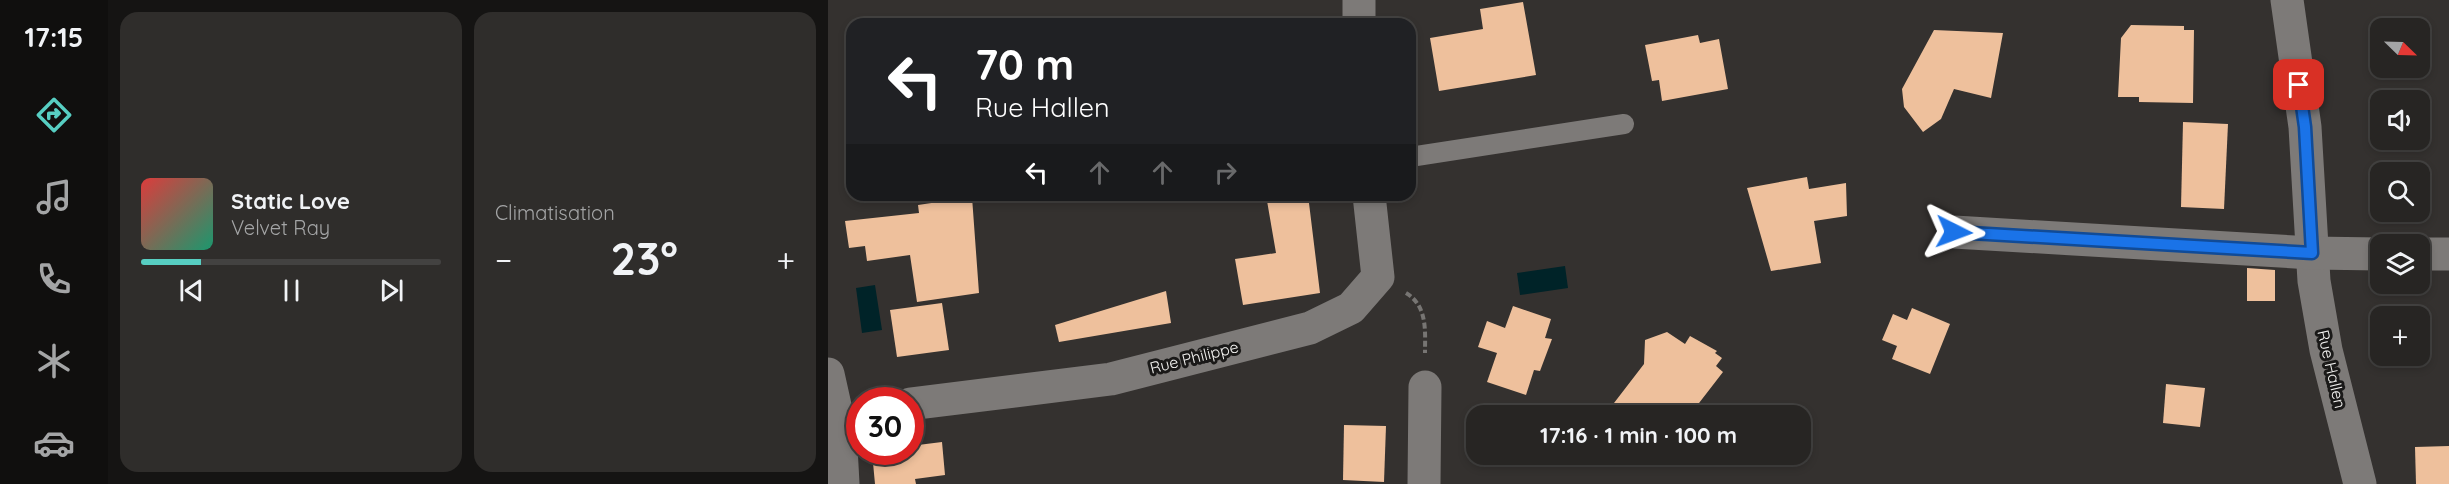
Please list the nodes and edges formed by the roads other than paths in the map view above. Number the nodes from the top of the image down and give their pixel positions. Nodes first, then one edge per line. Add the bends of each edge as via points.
1 (1359, 0) edge
2 (2287, 0) edge
3 (1359, 18) edge
4 (1624, 124) dead end
5 (1416, 156) edge
6 (1370, 201) edge
7 (1954, 232) dead end
8 (2312, 253) junction
9 (2370, 254) edge
10 (2430, 254) edge
11 (2449, 254) edge
12 (828, 374) edge
13 (1425, 387) road end
14 (924, 402) edge
15 (841, 412) edge
16 (843, 484) edge
17 (1425, 484) edge
18 (2360, 484) edge

1 - 3 street
2 - 8 street, Rue Hallen via 2305,127
4 - 5 lane
6 - 14 street, Rue Philippe via 1377,277 1351,308 1310,328 1111,379
7 - 8 street
8 - 9 street
8 - 18 street, Rue Hallen via 2326,350
10 - 11 street
12 - 15 street
13 - 17 street
15 - 16 street

